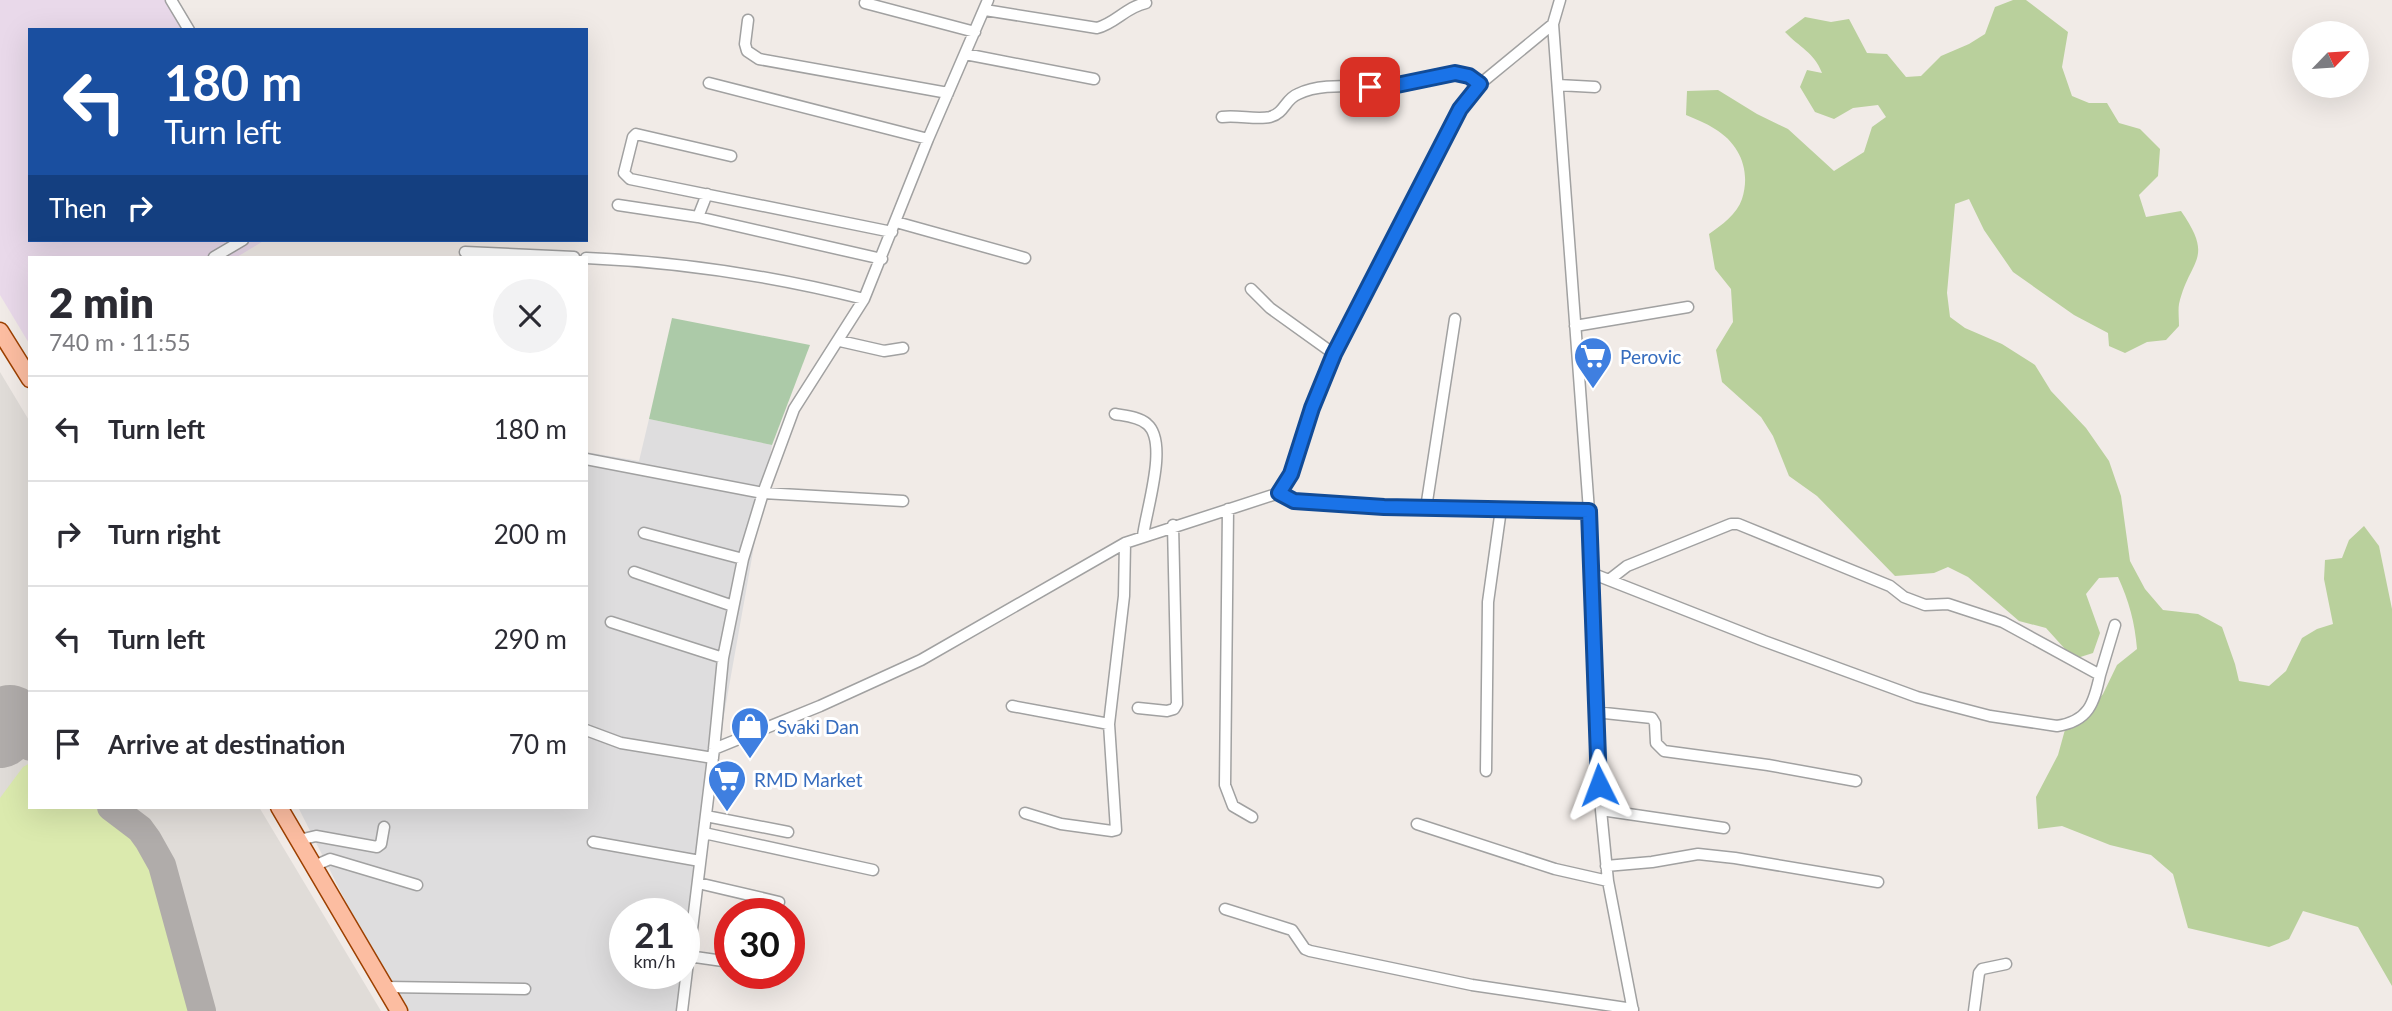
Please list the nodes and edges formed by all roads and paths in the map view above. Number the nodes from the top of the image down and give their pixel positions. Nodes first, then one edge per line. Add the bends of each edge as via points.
1 (171, 0) edge
2 (1560, 0) edge
3 (865, 3) dead end
4 (1146, 3) dead end
5 (986, 5) edge
6 (748, 20) dead end
7 (1553, 24) junction
8 (188, 28) edge
9 (975, 32) junction
10 (965, 54) junction
11 (1094, 79) dead end
12 (709, 83) dead end
13 (1480, 84) junction
14 (1558, 85) junction
15 (1595, 87) dead end
16 (948, 93) junction
17 (1222, 117) dead end
18 (928, 139) junction
19 (731, 156) dead end
20 (707, 194) junction
21 (618, 205) dead end
22 (698, 217) junction
23 (894, 227) junction
24 (240, 242) edge
25 (466, 252) dead end
26 (216, 256) edge
27 (552, 256) edge
28 (588, 258) edge
29 (1026, 258) dead end
30 (882, 259) junction
31 (1251, 289) dead end
32 (864, 299) junction
33 (1688, 307) dead end
34 (1455, 319) dead end
35 (1575, 326) junction
36 (0, 331) edge
37 (840, 341) junction
38 (903, 348) dead end
39 (1334, 354) junction
40 (28, 371) edge
41 (1115, 414) dead end
42 (588, 459) edge
43 (763, 493) junction
44 (1279, 493) junction
45 (903, 501) dead end
46 (1426, 508) junction
47 (1228, 509) junction
48 (1501, 509) junction
49 (1589, 511) junction
50 (1173, 525) junction
51 (644, 533) dead end
52 (1143, 536) junction
53 (1125, 543) junction
54 (743, 559) junction
55 (634, 572) dead end
56 (1591, 573) junction
57 (1609, 580) junction
58 (733, 606) junction
59 (611, 622) dead end
60 (2115, 625) dead end
61 (723, 658) junction
62 (2099, 675) junction
63 (1012, 706) dead end
64 (1138, 708) dead end
65 (1595, 712) junction
66 (1109, 724) junction
67 (588, 731) edge
68 (714, 754) junction
69 (1486, 771) dead end
70 (1856, 781) dead end
71 (280, 809) edge
72 (1601, 810) junction
73 (1025, 813) dead end
74 (706, 816) junction
75 (1252, 817) dead end
76 (1417, 824) dead end
77 (384, 827) dead end
78 (1724, 828) dead end
79 (788, 832) dead end
80 (704, 833) junction
81 (299, 840) junction
82 (593, 842) dead end
83 (700, 861) junction
84 (314, 866) junction
85 (1606, 866) junction
86 (873, 870) dead end
87 (1608, 881) junction
88 (1878, 882) dead end
89 (698, 883) junction
90 (418, 886) dead end
91 (696, 898) edge
92 (762, 898) edge
93 (1225, 909) dead end
94 (2006, 964) dead end
95 (386, 987) junction
96 (525, 989) dead end
97 (684, 989) edge
98 (1633, 1010) edge
99 (398, 1011) edge
100 (682, 1011) edge
101 (1974, 1011) edge

1 - 8 street
2 - 7 street
3 - 9 street
4 - 5 street via 1132,6 1097,28
5 - 9 street
6 - 16 street via 747,51 760,59
7 - 13 street
7 - 14 street
9 - 10 street
10 - 11 street
10 - 16 street
12 - 18 street
13 - 17 street via 1455,73 1392,86 1310,90 1289,99 1286,107 1269,117
13 - 39 street via 1460,109
14 - 15 street
14 - 35 street
16 - 18 street
18 - 23 street
19 - 20 street via 639,134 633,137 626,176
20 - 22 street
20 - 23 street
21 - 22 street
22 - 30 street
23 - 29 street
23 - 30 street
24 - 26 street
25 - 27 street
28 - 32 street via 722,270 799,282
30 - 32 street
31 - 39 street
32 - 37 street
33 - 35 street
34 - 46 street
35 - 49 street
36 - 40 main road
37 - 38 street via 884,351
37 - 43 street via 794,409
39 - 44 street via 1291,474
41 - 52 street via 1141,420 1152,428 1156,439
42 - 43 street
43 - 45 street
43 - 54 street
44 - 46 street via 1294,501
44 - 47 street
46 - 48 street
47 - 50 street
47 - 75 street via 1225,785 1233,806
48 - 49 street
48 - 69 street via 1488,602
49 - 56 street
50 - 52 street
50 - 64 street via 1177,704 1167,710
51 - 54 street
52 - 53 street
53 - 66 street via 1124,596
53 - 68 street via 921,660
54 - 58 street
55 - 58 street
56 - 57 street
56 - 65 street
57 - 62 street via 1627,566 1738,524 1890,586 1925,605 1948,604 2003,622
57 - 62 street via 1904,692 1990,716 2067,725 2087,712
58 - 61 street
59 - 61 street
60 - 62 street
61 - 68 street
63 - 66 street
65 - 70 street via 1652,718 1656,743 1664,751
65 - 72 street
66 - 73 street via 1116,830 1061,824
67 - 68 street via 621,743
68 - 74 street
71 - 81 main road
72 - 78 street
72 - 85 street
74 - 79 street
74 - 80 street
76 - 87 street
77 - 81 street via 379,846 316,835
80 - 83 street
80 - 86 street
81 - 84 main road
82 - 83 street
83 - 89 street
84 - 90 street via 330,859
84 - 95 main road
85 - 87 street
85 - 88 street via 1698,854
87 - 98 street
89 - 91 street
89 - 92 street
93 - 98 street via 1292,930 1310,951 1472,985
94 - 101 street via 1979,973
95 - 96 street
95 - 99 main road
97 - 100 street

